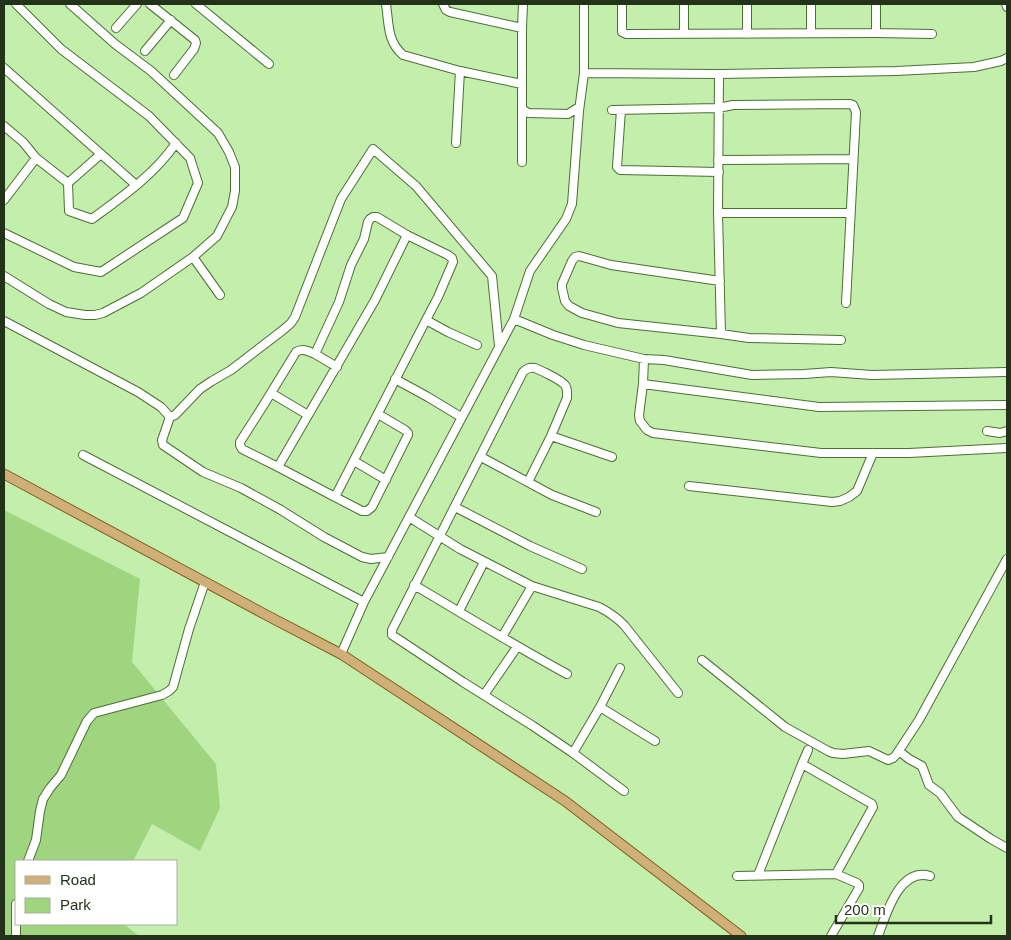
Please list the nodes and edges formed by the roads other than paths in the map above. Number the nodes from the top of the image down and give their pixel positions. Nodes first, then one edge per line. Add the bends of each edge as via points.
1 (16, 4) edge
2 (70, 4) edge
3 (137, 4) edge
4 (150, 4) edge
5 (196, 4) edge
6 (386, 4) edge
7 (443, 4) edge
8 (523, 4) edge
9 (584, 4) edge
10 (622, 4) edge
11 (684, 4) edge
12 (747, 4) edge
13 (811, 4) edge
14 (876, 4) edge
15 (171, 20) junction
16 (116, 28) dead end
17 (522, 28) junction
18 (811, 33) junction
19 (876, 33) junction
20 (684, 34) junction
21 (748, 34) junction
22 (932, 34) dead end
23 (145, 51) dead end
24 (1007, 58) edge
25 (268, 64) dead end
26 (4, 68) edge
27 (460, 71) junction
28 (584, 73) junction
29 (718, 74) junction
30 (174, 75) dead end
31 (522, 84) junction
32 (579, 107) junction
33 (718, 108) junction
34 (522, 109) junction
35 (4, 126) edge
36 (176, 143) junction
37 (456, 143) dead end
38 (101, 154) junction
39 (36, 158) junction
40 (853, 159) junction
41 (718, 160) junction
42 (522, 162) dead end
43 (718, 172) junction
44 (68, 183) junction
45 (136, 185) junction
46 (4, 200) edge
47 (718, 212) junction
48 (850, 213) junction
49 (4, 233) edge
50 (407, 235) junction
51 (193, 257) junction
52 (4, 276) edge
53 (720, 281) junction
54 (220, 294) dead end
55 (846, 303) dead end
56 (514, 319) junction
57 (426, 320) junction
58 (4, 321) edge
59 (721, 334) junction
60 (841, 340) dead end
61 (477, 345) dead end
62 (500, 346) junction
63 (315, 354) junction
64 (644, 359) junction
65 (337, 367) junction
66 (1007, 372) edge
67 (395, 379) junction
68 (644, 384) junction
69 (271, 393) junction
70 (1007, 405) edge
71 (308, 414) junction
72 (378, 414) junction
73 (170, 418) junction
74 (461, 418) junction
75 (987, 431) dead end
76 (1007, 431) edge
77 (551, 436) junction
78 (1007, 448) edge
79 (873, 453) junction
80 (83, 455) dead end
81 (481, 457) junction
82 (612, 457) dead end
83 (354, 461) junction
84 (278, 467) junction
85 (4, 474) edge
86 (386, 480) junction
87 (528, 482) junction
88 (689, 486) dead end
89 (335, 497) junction
90 (455, 507) junction
91 (596, 512) dead end
92 (409, 517) junction
93 (439, 537) junction
94 (388, 556) junction
95 (1007, 559) edge
96 (484, 562) junction
97 (582, 569) dead end
98 (205, 582) junction
99 (414, 585) junction
100 (532, 586) junction
101 (364, 602) junction
102 (459, 611) junction
103 (502, 637) junction
104 (517, 647) junction
105 (341, 654) junction
106 (702, 660) dead end
107 (620, 668) dead end
108 (567, 674) dead end
109 (678, 692) dead end
110 (484, 695) junction
111 (600, 707) junction
112 (655, 741) dead end
113 (808, 750) dead end
114 (899, 751) junction
115 (573, 753) junction
116 (802, 764) junction
117 (624, 791) dead end
118 (1007, 848) edge
119 (28, 860) edge
120 (836, 874) junction
121 (758, 875) junction
122 (737, 876) dead end
123 (930, 876) dead end
124 (741, 936) edge
125 (831, 936) edge
126 (878, 936) edge

1 - 36 street via 61,50 149,116
2 - 51 street via 151,71 218,133 228,152 235,167 232,207 217,236
3 - 16 street
4 - 15 street
5 - 25 street
6 - 27 street via 390,36 403,55
7 - 17 street via 450,12
8 - 17 street
9 - 28 street
10 - 20 street via 624,34
11 - 20 street
12 - 21 street
13 - 18 street
14 - 19 street
15 - 23 street
15 - 30 street via 196,43
17 - 31 street
18 - 19 street
18 - 21 street
19 - 22 street
20 - 21 street
24 - 29 street via 974,67 905,71
26 - 38 street
27 - 31 street
27 - 37 street
28 - 29 street
28 - 32 street
29 - 33 street
31 - 34 street
32 - 34 street via 568,114 528,113
32 - 56 street via 572,204 567,217 530,271
33 - 40 street via 853,105 856,112
33 - 41 street
33 - 43 street via 616,110 617,167 620,170
34 - 42 street
35 - 39 street
36 - 45 street
36 - 49 street via 190,158 198,183 183,218 101,272 74,266
38 - 44 street
38 - 45 street
39 - 44 street
39 - 46 street
40 - 41 street
40 - 48 street
41 - 43 street
43 - 47 street
44 - 45 street via 69,211 92,219
47 - 48 street
47 - 53 street
48 - 55 street
50 - 57 street via 448,255 453,262
50 - 63 street via 376,217 370,219 339,302
50 - 65 street
51 - 52 street via 141,294 95,315 76,314 58,308
51 - 54 street
53 - 59 street
53 - 59 street via 611,265 579,256 572,261 562,288 565,301 582,313 618,323
56 - 62 street
56 - 64 street via 584,345
57 - 61 street
57 - 67 street
58 - 73 street via 138,392 161,407
59 - 60 street via 755,339
62 - 73 street via 492,276 416,186 373,148 341,199 291,323 231,370 200,389
62 - 74 street
63 - 65 street
63 - 69 street via 304,350 296,352
64 - 66 street via 752,375
64 - 68 street
65 - 71 street
67 - 72 street
67 - 74 street
68 - 70 street via 819,407
68 - 79 street via 639,416 647,430 653,433 821,453
69 - 71 street
69 - 84 street via 240,445
71 - 84 street
72 - 83 street
72 - 86 street via 408,433
73 - 94 street via 163,444 203,472 241,488 362,557
74 - 92 street
75 - 76 street
77 - 81 street via 567,398 567,390 563,383 535,368 528,368
77 - 82 street
77 - 87 street
78 - 79 street
79 - 88 street via 856,491 840,501
80 - 101 street
81 - 87 street
81 - 90 street
83 - 86 street
83 - 89 street
84 - 89 street
85 - 98 main road
86 - 89 street via 367,511
87 - 91 street via 558,498
90 - 93 street
90 - 97 street
92 - 93 street
92 - 94 street
93 - 96 street
93 - 99 street
94 - 101 street
95 - 114 street
96 - 100 street
96 - 102 street
98 - 105 main road
98 - 119 street via 173,687 162,695 94,713 90,717 62,775 43,799 36,840
99 - 102 street
99 - 110 street via 392,635
100 - 103 street
100 - 109 street via 599,607 617,617
101 - 105 street
102 - 103 street
103 - 104 street
104 - 108 street
104 - 110 street
105 - 124 main road via 565,801
106 - 114 street via 785,727 828,751 843,754 869,752 888,760
107 - 111 street
110 - 115 street
111 - 112 street
111 - 115 street
113 - 116 street
114 - 118 street via 922,766 929,784 958,817
115 - 117 street
116 - 120 street via 873,807
116 - 121 street
120 - 121 street
120 - 125 street via 857,883 860,888
121 - 122 street
123 - 126 street via 920,874 911,877 902,886

